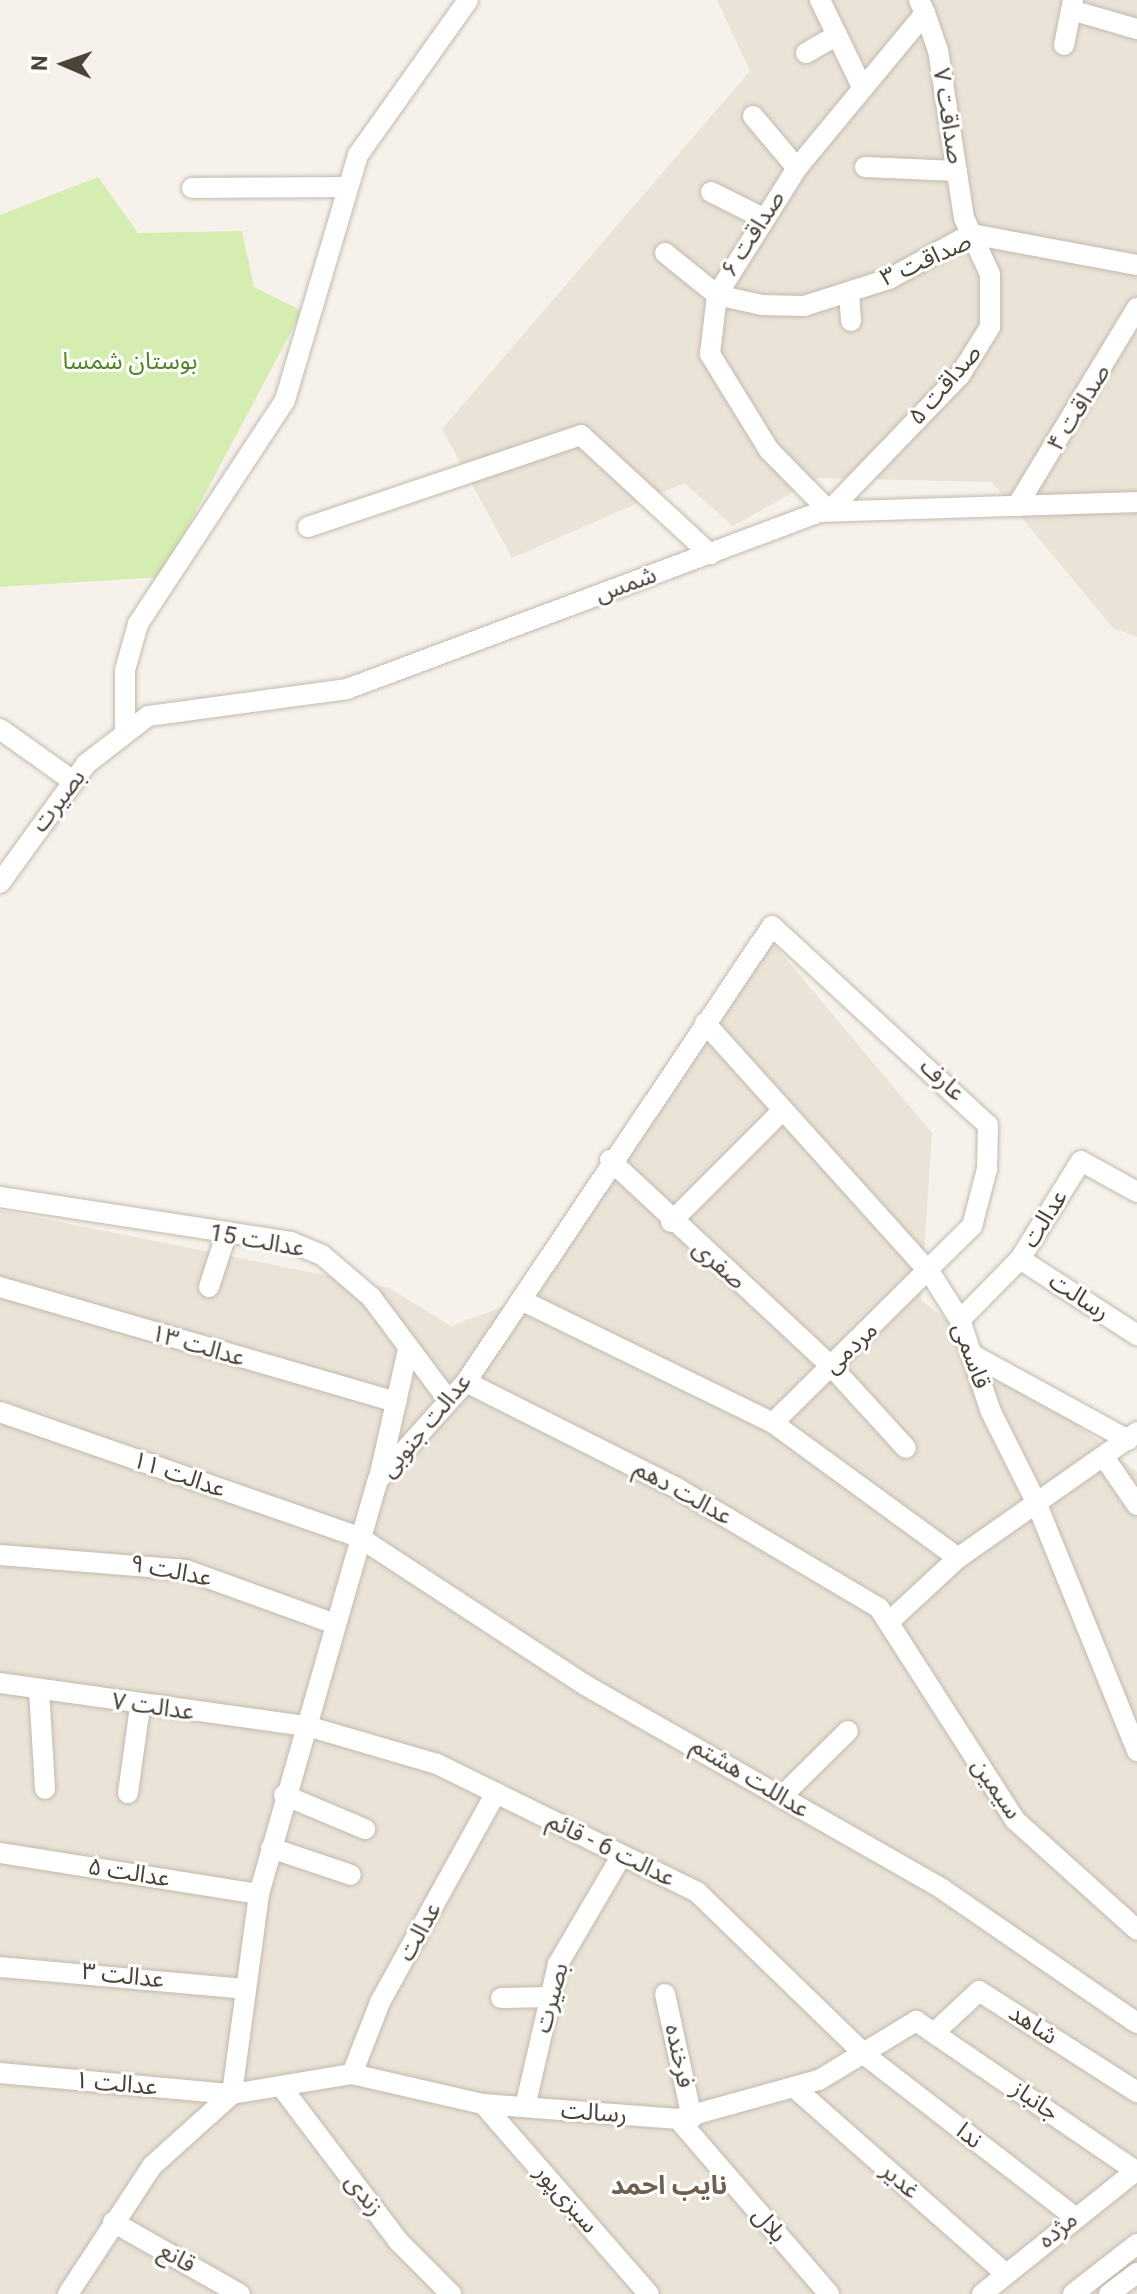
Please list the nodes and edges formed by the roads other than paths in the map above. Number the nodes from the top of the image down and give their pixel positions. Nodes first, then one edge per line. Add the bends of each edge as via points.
1 (468, 0) edge
2 (820, 0) edge
3 (1072, 5) edge
4 (922, 7) edge
5 (1137, 29) edge
6 (837, 35) junction
7 (1064, 45) dead end
8 (806, 53) dead end
9 (861, 85) junction
10 (753, 116) dead end
11 (865, 167) dead end
12 (797, 168) junction
13 (957, 171) junction
14 (343, 187) junction
15 (192, 188) dead end
16 (711, 192) dead end
17 (763, 218) junction
18 (971, 234) junction
19 (665, 253) dead end
20 (1137, 265) edge
21 (849, 292) junction
22 (717, 295) junction
23 (1137, 308) edge
24 (851, 321) dead end
25 (1137, 502) edge
26 (1017, 506) junction
27 (829, 511) junction
28 (308, 527) dead end
29 (710, 554) junction
30 (125, 727) junction
31 (0, 729) edge
32 (73, 781) junction
33 (0, 883) edge
34 (772, 926) joint
35 (705, 1023) junction
36 (783, 1110) junction
37 (610, 1160) junction
38 (1137, 1192) edge
39 (0, 1197) edge
40 (671, 1222) junction
41 (227, 1232) junction
42 (1020, 1259) junction
43 (931, 1274) junction
44 (0, 1287) edge
45 (209, 1287) dead end
46 (521, 1300) junction
47 (960, 1320) junction
48 (1137, 1335) edge
49 (408, 1349) junction
50 (973, 1355) junction
51 (831, 1366) junction
52 (466, 1382) junction
53 (448, 1400) junction
54 (397, 1402) junction
55 (0, 1412) edge
56 (773, 1423) junction
57 (1133, 1436) edge
58 (906, 1448) dead end
59 (1104, 1457) junction
60 (378, 1480) junction
61 (1036, 1502) junction
62 (1137, 1505) edge
63 (359, 1537) junction
64 (0, 1555) edge
65 (958, 1558) junction
66 (891, 1620) junction
67 (335, 1624) junction
68 (0, 1683) edge
69 (39, 1690) junction
70 (140, 1706) junction
71 (307, 1726) junction
72 (848, 1731) dead end
73 (1137, 1751) edge
74 (45, 1789) dead end
75 (128, 1793) dead end
76 (496, 1793) junction
77 (284, 1795) junction
78 (783, 1795) junction
79 (365, 1829) dead end
80 (271, 1848) junction
81 (0, 1853) edge
82 (622, 1855) junction
83 (351, 1875) dead end
84 (259, 1894) junction
85 (1137, 1930) edge
86 (0, 1967) edge
87 (246, 1989) junction
88 (665, 1994) dead end
89 (550, 1997) junction
90 (501, 1998) dead end
91 (1137, 2023) edge
92 (935, 2032) junction
93 (865, 2055) junction
94 (0, 2073) edge
95 (352, 2074) junction
96 (283, 2089) junction
97 (796, 2089) junction
98 (1137, 2092) edge
99 (232, 2094) junction
100 (483, 2104) junction
101 (525, 2107) junction
102 (685, 2118) junction
103 (1136, 2170) edge
104 (1073, 2216) junction
105 (113, 2222) junction
106 (1137, 2244) edge
107 (1005, 2273) junction
108 (1137, 2273) edge
109 (68, 2294) edge
110 (240, 2294) edge
111 (451, 2294) edge
112 (649, 2294) edge
113 (829, 2294) edge
114 (982, 2294) edge
115 (1073, 2294) edge
116 (1109, 2294) edge

1 - 14 street
2 - 6 street
3 - 5 street
3 - 7 street
4 - 9 street, صداقت ۶
4 - 13 street, صداقت ۷
6 - 8 street
6 - 9 street
9 - 12 street, صداقت ۶
10 - 12 street
11 - 13 street
12 - 17 street, صداقت ۶
13 - 18 street, صداقت ۷
14 - 15 street
14 - 30 street via 285,400 138,624 125,670
16 - 17 street
17 - 22 street, صداقت ۶
18 - 20 street, صداقت ۳
18 - 21 street, صداقت ۳
18 - 27 street, صداقت ۵ via 990,274 983,343
19 - 22 street
21 - 22 street, صداقت ۳ via 804,306
21 - 24 street
22 - 27 street, صداقت ۶ via 710,354 769,450
23 - 26 street, صداقت ۴
25 - 26 street, شمس
26 - 27 street, شمس
27 - 29 street, شمس
28 - 29 street via 581,435
29 - 30 street, شمس via 347,689 172,710
30 - 32 street, بصیرت
31 - 32 street
32 - 33 street, بصیرت
34 - 35 street, عدالت جنوبی
34 - 43 street, عارف via 988,1125 987,1169 972,1226
35 - 36 street, قاسمی
35 - 37 street, عدالت جنوبی
36 - 40 street
36 - 43 street, قاسمی
37 - 40 street, صفری
37 - 46 street, عدالت جنوبی
38 - 42 street, عدالت via 1081,1161
39 - 41 street, عدالت 15
40 - 51 street, صفری
41 - 45 street
41 - 49 street, عدالت 15 via 322,1255 371,1297
42 - 47 street, عدالت
42 - 48 street, رسالت
43 - 47 street, قاسمی
43 - 51 street, مردمی
44 - 54 street, عدالت ۱۳
46 - 52 street, عدالت جنوبی
46 - 56 street
47 - 50 street, قاسمی
49 - 53 street, عدالت 15
49 - 54 street
50 - 57 street
50 - 61 street, قاسمی via 991,1412
51 - 56 street, مردمی
51 - 58 street, صفری
52 - 53 street, عدالت جنوبی
52 - 66 street, عدالت دهم via 677,1488 860,1594
53 - 60 street, عدالت جنوبی
54 - 60 street
55 - 63 street, عدالت ۱۱
56 - 65 street
57 - 59 street
59 - 61 street
59 - 62 street
60 - 63 street, عدالت جنوبی
61 - 65 street
61 - 73 street, قاسمی
63 - 67 street, عدالت جنوبی
63 - 78 street, عداللت هشتم via 585,1685
64 - 67 street, عدالت ۹ via 186,1570
65 - 66 street
66 - 85 street, سیمین via 1015,1820
67 - 71 street, عدالت جنوبی
68 - 69 street, عدالت ۷
69 - 70 street, عدالت ۷
69 - 74 street
70 - 71 street, عدالت ۷
70 - 75 street
71 - 76 street, عدالت 6 - قائم via 437,1764
71 - 77 street, عدالت جنوبی
72 - 78 street
76 - 82 street, عدالت 6 - قائم
76 - 95 street, عدالت via 380,2002
77 - 79 street
77 - 80 street, عدالت جنوبی
78 - 91 street, عداللت هشتم via 942,1889
80 - 83 street
80 - 84 street, عدالت جنوبی
81 - 84 street, عدالت ۵
82 - 89 street, بصیرت via 558,1964
82 - 93 street, عدالت 6 - قائم via 697,1892
84 - 87 street, عدالت جنوبی
86 - 87 street, عدالت ۳
87 - 99 street, عدالت جنوبی
88 - 102 street, فرخنده
89 - 90 street
89 - 101 street, بصیرت
92 - 93 street, رسالت via 916,2021
92 - 98 street, شاهد via 979,1991
92 - 103 street, جانباز
93 - 97 street, رسالت
93 - 104 street, ندا
94 - 99 street, عدالت ۱
95 - 96 street, رسالت
95 - 100 street, رسالت
96 - 99 street, رسالت
96 - 111 street, زندی via 399,2242
97 - 102 street, رسالت
97 - 107 street, غدیر
99 - 105 street via 152,2166
100 - 101 street, رسالت
100 - 112 street, سبزی‌پور
101 - 102 street, رسالت
102 - 113 street, بلال
103 - 104 street, مژده
104 - 107 street, مژده
105 - 109 street
105 - 110 street, قانع
106 - 115 street
107 - 114 street, مژده
108 - 116 street

